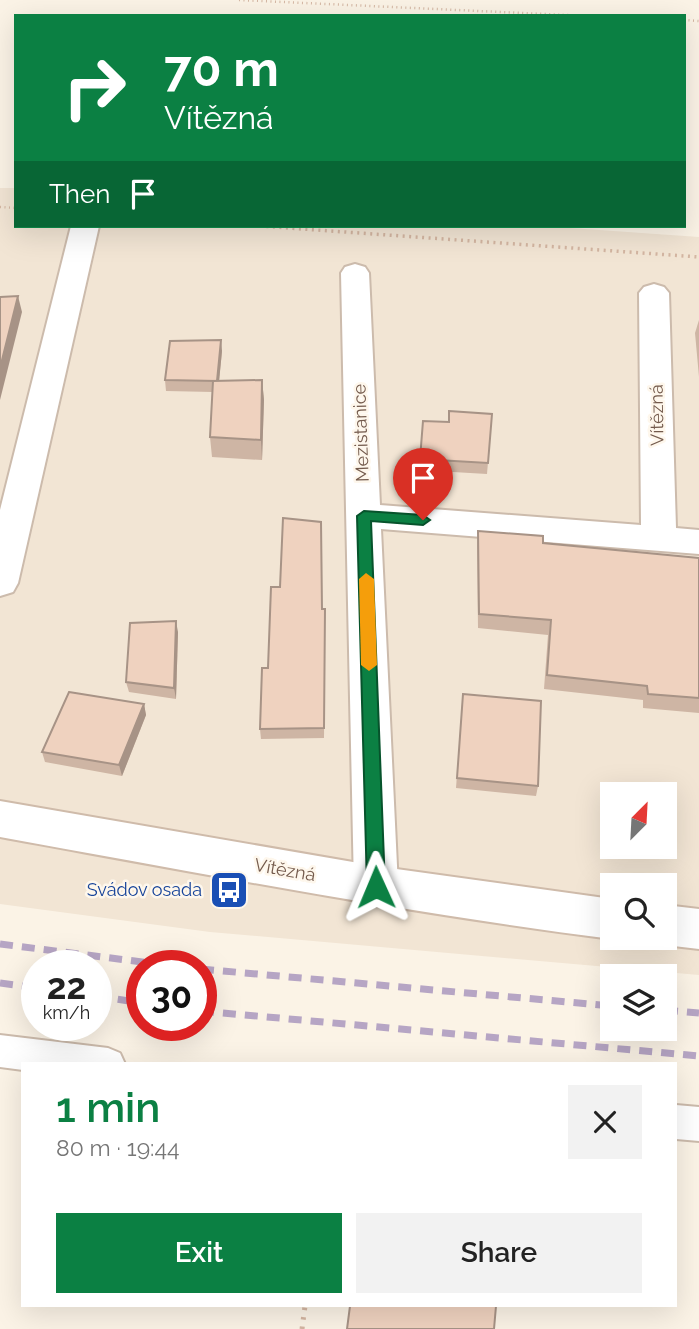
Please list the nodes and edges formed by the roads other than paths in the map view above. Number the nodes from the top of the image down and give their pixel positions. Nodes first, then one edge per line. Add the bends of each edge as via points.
1 (85, 228) edge
2 (355, 273) dead end
3 (654, 293) dead end
4 (364, 516) junction
5 (659, 538) junction
6 (699, 542) edge
7 (0, 583) edge
8 (0, 819) edge
9 (376, 887) junction
10 (600, 918) edge
11 (677, 926) edge
12 (699, 929) edge
13 (0, 1051) edge
14 (91, 1062) edge
15 (677, 1122) edge
16 (699, 1124) edge

1 - 7 street
2 - 4 street, Mezistanice
3 - 5 street, Vítězná
4 - 5 street
4 - 9 street, Mezistanice
5 - 6 street
8 - 9 street, Vítězná
9 - 10 street, Vítězná
11 - 12 street
13 - 14 lane
15 - 16 lane

